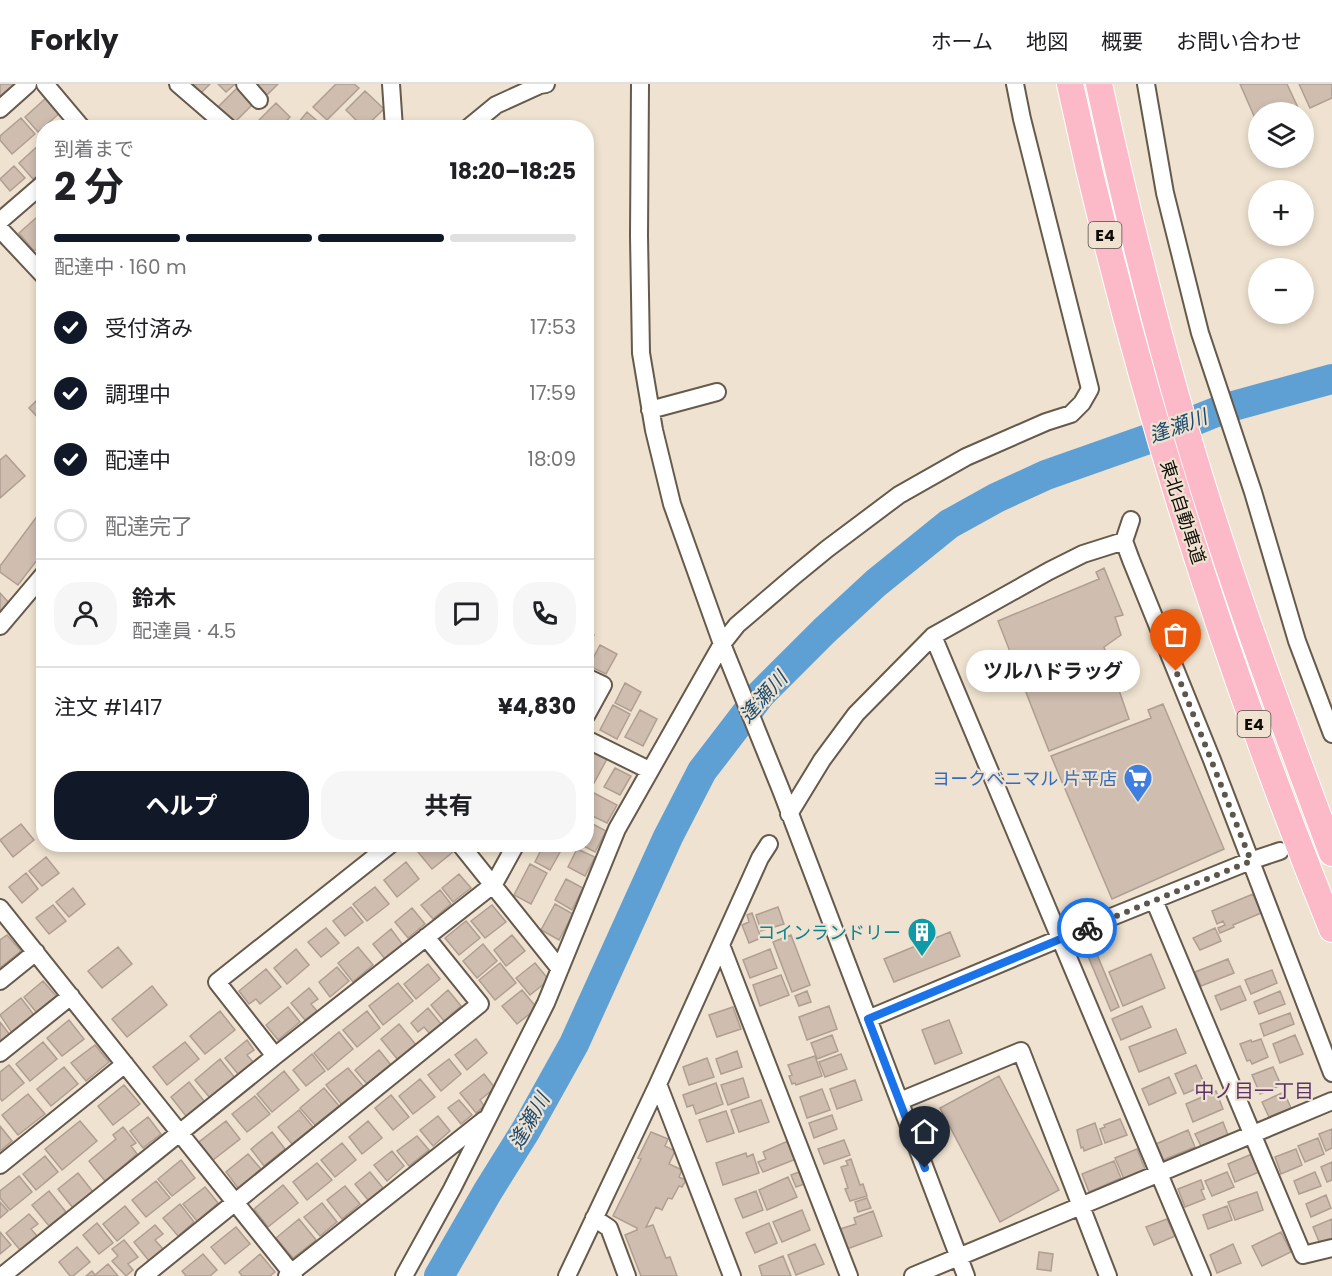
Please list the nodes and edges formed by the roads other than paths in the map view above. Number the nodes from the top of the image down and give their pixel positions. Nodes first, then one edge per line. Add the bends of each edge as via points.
1 (28, 84) edge
2 (45, 84) edge
3 (178, 84) edge
4 (245, 84) edge
5 (392, 84) edge
6 (546, 84) edge
7 (640, 84) edge
8 (1015, 84) edge
9 (1070, 84) edge
10 (1099, 84) edge
11 (1146, 84) edge
12 (260, 100) dead end
13 (0, 109) edge
14 (75, 120) edge
15 (220, 120) edge
16 (394, 120) edge
17 (478, 120) edge
18 (36, 190) edge
19 (0, 221) edge
20 (0, 229) edge
21 (36, 267) edge
22 (717, 392) dead end
23 (650, 410) junction
24 (1131, 520) dead end
25 (1124, 541) junction
26 (36, 584) edge
27 (0, 627) edge
28 (933, 636) junction
29 (725, 649) junction
30 (594, 681) edge
31 (594, 701) edge
32 (1332, 734) edge
33 (594, 743) edge
34 (649, 770) junction
35 (789, 814) junction
36 (768, 844) dead end
37 (1280, 851) dead end
38 (381, 852) edge
39 (467, 852) edge
40 (512, 852) edge
41 (1332, 853) edge
42 (1251, 861) junction
43 (494, 884) junction
44 (1154, 900) junction
45 (0, 908) edge
46 (1332, 929) edge
47 (426, 937) junction
48 (1061, 939) junction
49 (721, 945) junction
50 (36, 952) junction
51 (560, 969) junction
52 (0, 981) edge
53 (72, 996) junction
54 (868, 1019) junction
55 (0, 1053) edge
56 (275, 1056) junction
57 (125, 1064) junction
58 (1332, 1073) edge
59 (658, 1084) junction
60 (900, 1101) junction
61 (1332, 1101) edge
62 (490, 1116) junction
63 (180, 1133) junction
64 (1252, 1134) junction
65 (0, 1165) edge
66 (1158, 1174) junction
67 (236, 1202) junction
68 (1081, 1207) junction
69 (594, 1218) junction
70 (1332, 1248) edge
71 (958, 1257) junction
72 (291, 1275) edge
73 (2, 1276) edge
74 (144, 1276) edge
75 (404, 1276) edge
76 (567, 1276) edge
77 (627, 1276) edge
78 (732, 1276) edge
79 (849, 1276) edge
80 (913, 1276) edge
81 (966, 1276) edge
82 (1108, 1276) edge
83 (1202, 1276) edge

1 - 13 street
2 - 14 street
3 - 15 street
4 - 12 street
5 - 16 street
6 - 17 street via 496,105
7 - 23 street via 641,353
8 - 29 street via 1090,389 1071,414 966,457 899,495 827,549 737,626
9 - 46 highway, 東北自動車道 / E4 via 1144,384 1183,516 1236,676
10 - 41 highway, 東北自動車道 / E4 via 1142,269 1208,504
11 - 32 street via 1165,193 1200,333 1297,641
18 - 19 street
20 - 21 street
22 - 23 street
23 - 29 street via 672,504
24 - 25 street
25 - 28 street via 1057,566
25 - 42 street
26 - 27 street
28 - 35 street via 856,714
28 - 48 street
29 - 34 street
29 - 35 street
30 - 31 street via 603,685
33 - 34 street
34 - 51 street via 617,829
35 - 54 street
36 - 49 street
37 - 42 street
38 - 56 street via 217,982
39 - 43 street
40 - 43 street
42 - 44 street
42 - 58 street
43 - 47 street
43 - 51 street
44 - 48 street
44 - 64 street
45 - 50 street
47 - 56 street
47 - 67 street via 480,1004
48 - 54 street
48 - 66 street
49 - 59 street
49 - 79 street
50 - 52 street
50 - 53 street
51 - 62 street
53 - 55 street
53 - 57 street
54 - 60 street
56 - 63 street
57 - 63 street
57 - 65 street
59 - 69 street
59 - 78 street
60 - 68 street via 1021,1051
60 - 71 street
61 - 64 street
62 - 72 street
62 - 75 street
63 - 67 street
63 - 73 street
64 - 66 street
64 - 70 street via 1303,1255
66 - 68 street
66 - 83 street
67 - 72 street
67 - 74 street
68 - 71 street
68 - 82 street
69 - 76 street
69 - 77 street via 609,1228
71 - 80 street
71 - 81 street

